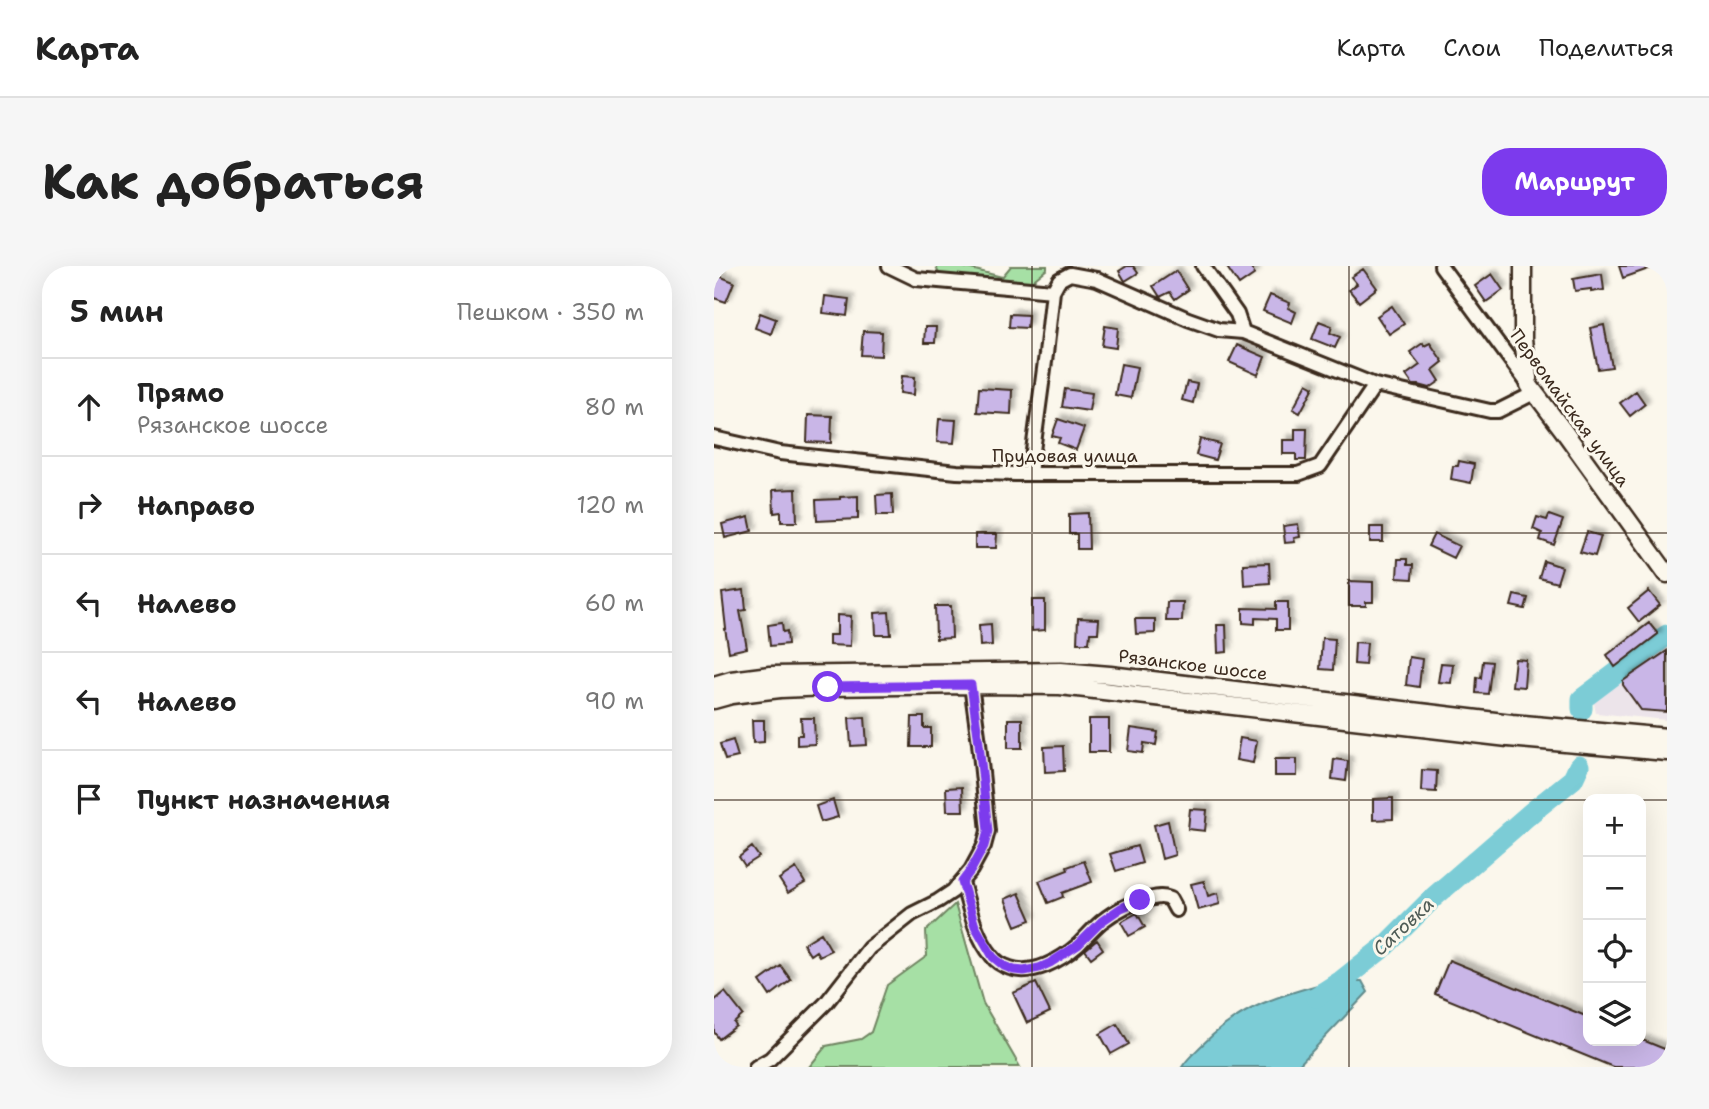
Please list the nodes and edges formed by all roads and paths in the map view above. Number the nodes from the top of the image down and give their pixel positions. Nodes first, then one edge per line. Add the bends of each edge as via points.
1 (889, 266) edge
2 (1203, 266) edge
3 (1441, 266) edge
4 (1523, 266) edge
5 (1053, 291) junction
6 (1243, 332) junction
7 (1375, 385) junction
8 (1532, 389) junction
9 (714, 438) edge
10 (1030, 473) junction
11 (1667, 574) edge
12 (714, 685) edge
13 (971, 685) junction
14 (714, 699) edge
15 (1667, 737) edge
16 (1667, 752) edge
17 (962, 882) junction
18 (1176, 910) dead end
19 (757, 1067) edge

1 - 5 street via 916,279
2 - 6 street via 1237,314
3 - 8 street, Первомайская улица
4 - 8 main road via 1523,340
5 - 6 street via 1059,280 1070,274 1084,275 1199,323
5 - 10 street
6 - 7 street
7 - 8 street via 1490,411
7 - 10 street, Прудовая улица via 1320,466 1298,474
8 - 11 main road, Первомайская улица
9 - 10 street, Прудовая улица via 792,455 957,472
12 - 15 main road, Рязанское шоссе via 770,675 1061,671
13 - 14 main road, Рязанское шоссе via 792,688
13 - 16 main road, Рязанское шоссе via 1060,686
13 - 17 street via 988,831
17 - 18 street via 975,926 993,957 1014,970 1050,963 1078,945 1102,921 1140,900 1162,896 1170,899
17 - 19 street via 869,948 826,1003

